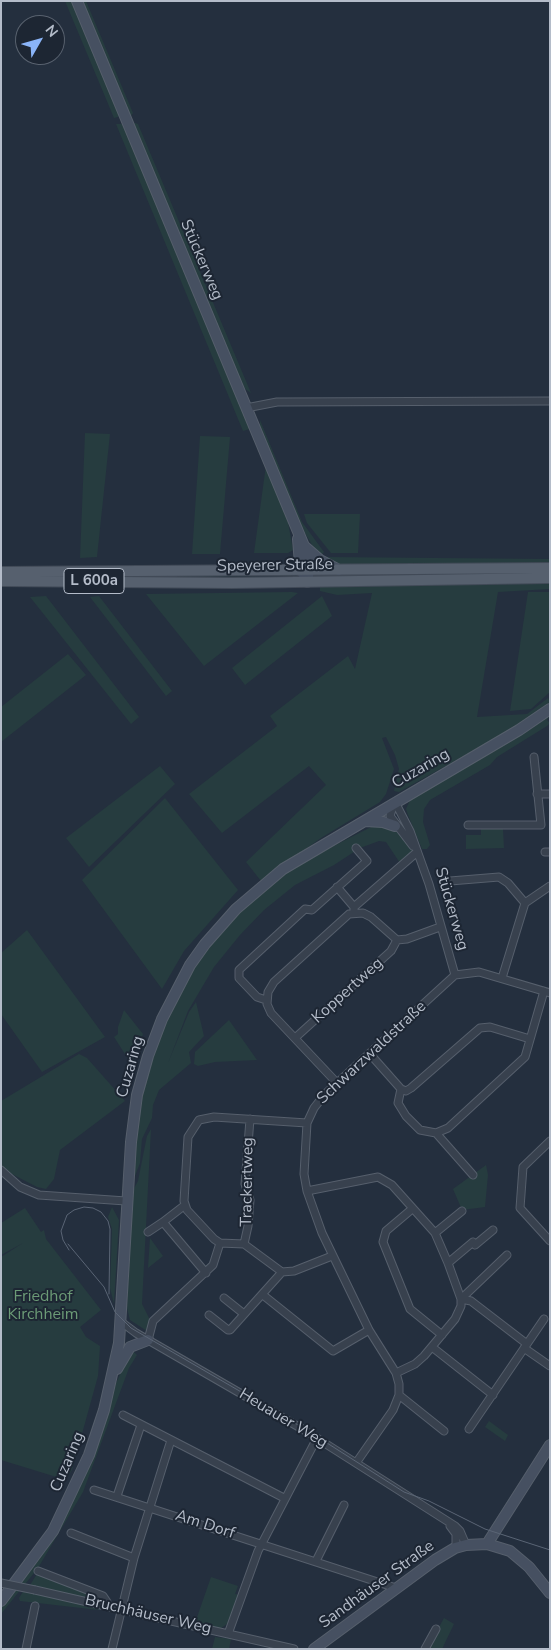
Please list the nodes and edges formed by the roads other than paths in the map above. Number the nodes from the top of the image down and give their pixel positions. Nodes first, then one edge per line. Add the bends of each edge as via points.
1 (77, 1) edge
2 (550, 401) edge
3 (246, 408) junction
4 (298, 530) junction
5 (304, 546) junction
6 (550, 568) edge
7 (305, 570) junction
8 (340, 570) junction
9 (1, 572) edge
10 (550, 578) edge
11 (1, 581) edge
12 (307, 582) junction
13 (550, 709) edge
14 (534, 757) dead end
15 (537, 794) junction
16 (550, 794) edge
17 (395, 802) junction
18 (364, 821) junction
19 (468, 825) dead end
20 (395, 826) junction
21 (356, 848) dead end
22 (417, 852) junction
23 (450, 881) dead end
24 (550, 886) edge
25 (337, 888) junction
26 (525, 903) junction
27 (354, 910) junction
28 (440, 927) junction
29 (397, 940) junction
30 (455, 975) junction
31 (502, 978) junction
32 (547, 992) edge
33 (266, 1000) junction
34 (295, 1038) junction
35 (530, 1039) junction
36 (370, 1054) junction
37 (337, 1084) junction
38 (401, 1089) junction
39 (250, 1119) junction
40 (306, 1123) junction
41 (436, 1133) junction
42 (550, 1141) edge
43 (1, 1170) edge
44 (473, 1175) dead end
45 (307, 1191) junction
46 (126, 1201) junction
47 (185, 1204) junction
48 (412, 1209) junction
49 (462, 1211) dead end
50 (163, 1222) junction
51 (493, 1230) dead end
52 (148, 1232) dead end
53 (435, 1233) junction
54 (550, 1241) edge
55 (220, 1243) junction
56 (244, 1244) junction
57 (508, 1255) dead end
58 (332, 1256) junction
59 (448, 1263) junction
60 (282, 1272) junction
61 (206, 1273) junction
62 (263, 1295) junction
63 (224, 1298) dead end
64 (461, 1299) junction
65 (244, 1314) junction
66 (209, 1315) dead end
67 (544, 1319) dead end
68 (120, 1321) junction
69 (369, 1330) junction
70 (442, 1335) junction
71 (148, 1340) junction
72 (525, 1346) junction
73 (432, 1347) junction
74 (550, 1366) edge
75 (396, 1373) junction
76 (113, 1376) junction
77 (493, 1395) junction
78 (399, 1396) junction
79 (123, 1415) dead end
80 (141, 1425) junction
81 (469, 1429) dead end
82 (444, 1431) dead end
83 (317, 1438) junction
84 (171, 1440) junction
85 (550, 1445) edge
86 (356, 1463) junction
87 (94, 1490) dead end
88 (117, 1496) junction
89 (284, 1498) junction
90 (344, 1505) dead end
91 (149, 1508) junction
92 (445, 1520) junction
93 (71, 1533) dead end
94 (262, 1543) junction
95 (487, 1544) junction
96 (466, 1545) junction
97 (456, 1548) junction
98 (134, 1558) junction
99 (316, 1561) junction
100 (38, 1571) dead end
101 (1, 1582) edge
102 (396, 1588) junction
103 (549, 1589) edge
104 (1, 1601) edge
105 (35, 1606) dead end
106 (106, 1606) junction
107 (121, 1610) junction
108 (436, 1629) dead end
109 (228, 1634) junction
110 (26, 1649) edge
111 (112, 1649) edge
112 (294, 1649) edge
113 (314, 1649) edge
114 (425, 1649) edge

1 - 3 main road, Stückerweg
2 - 3 street via 277,402
3 - 4 main road, Stückerweg
4 - 5 main road, Stückerweg
4 - 7 main road, Stückerweg
5 - 7 main road, Stückerweg
5 - 8 main road via 320,560
6 - 8 main road, Speyerer Straße / L 600a
7 - 8 main road, Speyerer Straße / L 600a
7 - 9 main road, Speyerer Straße / L 600a
7 - 12 main road, Stückerweg
10 - 12 main road, Speyerer Straße / L 600a
11 - 12 main road, Speyerer Straße / L 600a
13 - 17 main road, Cuzaring via 520,730
14 - 15 street
15 - 16 street
15 - 19 street via 541,825
17 - 18 main road, Cuzaring
17 - 20 street via 390,816
17 - 22 street, Stückerweg
18 - 20 main road
18 - 46 main road, Cuzaring via 283,869 264,884 221,925 190,965 162,1020 137,1095
20 - 22 street, Stückerweg
21 - 25 street via 367,861
22 - 27 street
22 - 28 street, Stückerweg
23 - 26 street via 499,877
24 - 26 street
25 - 27 street
25 - 33 street via 312,910 305,909 239,970 240,978 251,991
26 - 31 street
27 - 29 street via 371,917
27 - 33 street via 274,982
28 - 29 street
28 - 30 street, Stückerweg
29 - 34 street, Koppertweg via 392,951
30 - 31 street via 479,972
30 - 36 street, Schwarzwaldstraße
31 - 32 street
32 - 35 street
33 - 34 street via 272,1014
34 - 37 street
35 - 38 street via 490,1027 480,1028 411,1088
35 - 41 street via 525,1057 448,1128
36 - 37 street, Schwarzwaldstraße
36 - 38 street
37 - 40 street, Schwarzwaldstraße via 314,1108
38 - 41 street via 398,1102 406,1116 420,1130
39 - 40 street
39 - 47 street via 209,1117 199,1120 191,1129
39 - 56 street, Trackertweg via 245,1184 250,1200
40 - 45 street, Schwarzwaldstraße
41 - 44 street
42 - 54 street via 523,1167 520,1208
43 - 46 street via 20,1187 39,1195
45 - 48 street via 378,1177 392,1185
45 - 58 street, Schwarzwaldstraße
46 - 68 main road, Cuzaring
47 - 50 street
47 - 55 street via 206,1233
48 - 53 street
48 - 70 street via 386,1231 383,1242 410,1309
49 - 53 street
50 - 52 street
50 - 61 street
51 - 59 street
53 - 59 street
55 - 56 street
55 - 61 street via 213,1265
56 - 60 street
57 - 64 street
58 - 60 street via 294,1271
58 - 69 street, Schwarzwaldstraße
59 - 64 street
60 - 62 street
61 - 71 street via 153,1321
62 - 65 street
62 - 69 street via 332,1351
63 - 65 street
64 - 70 street via 455,1319
64 - 72 street via 471,1301
65 - 66 street via 228,1330
67 - 72 street
68 - 71 street, Heuauer Weg
68 - 76 main road, Cuzaring
69 - 75 street, Schwarzwaldstraße
70 - 73 street
71 - 76 main road via 130,1347
71 - 83 street, Heuauer Weg
72 - 74 street
72 - 77 street
73 - 75 street via 415,1364
73 - 77 street
75 - 78 street, Schwarzwaldstraße
76 - 104 main road, Cuzaring via 89,1455 71,1497 53,1531
77 - 81 street
78 - 82 street
78 - 86 street via 393,1410
79 - 80 street
80 - 84 street
80 - 88 street
83 - 86 street, Heuauer Weg
83 - 89 street
84 - 89 street
84 - 91 street
85 - 95 main road
86 - 92 street, Heuauer Weg
87 - 88 street, Am Dorf
88 - 91 street, Am Dorf
89 - 94 street
90 - 99 street
91 - 94 street, Am Dorf
91 - 98 street
92 - 96 street, Heuauer Weg via 457,1528
92 - 97 street, Heuauer Weg via 456,1534
93 - 98 street
94 - 99 street, Am Dorf
94 - 109 street
95 - 96 main road, Sandhäuser Straße
95 - 103 main road via 518,1556
96 - 97 main road, Sandhäuser Straße
97 - 102 main road, Sandhäuser Straße
98 - 107 street
99 - 102 street, Am Dorf
100 - 106 street via 103,1596
101 - 106 street, Bruchhäuser Weg, bridge
102 - 113 main road, Sandhäuser Straße
105 - 110 street
106 - 107 street, Bruchhäuser Weg
107 - 109 street, Bruchhäuser Weg
107 - 111 street
108 - 114 street
109 - 112 street, Bruchhäuser Weg

